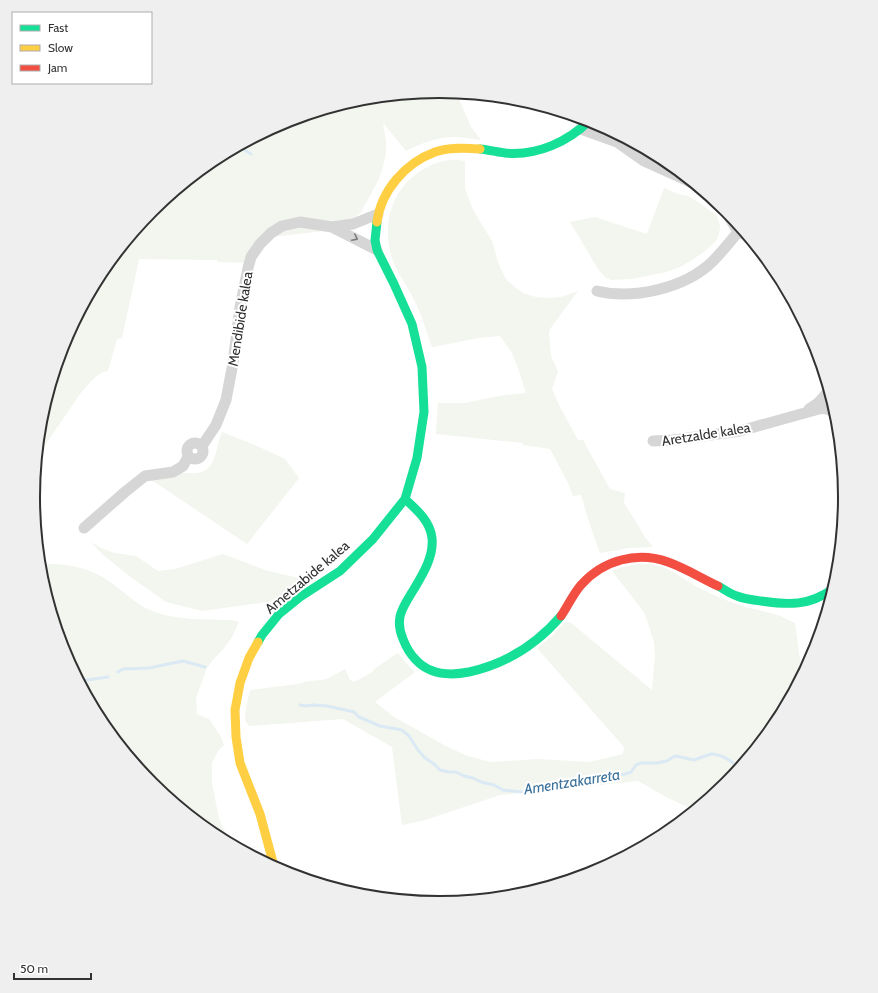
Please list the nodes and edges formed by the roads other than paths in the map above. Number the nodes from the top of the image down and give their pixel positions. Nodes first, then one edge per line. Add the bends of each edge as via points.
1 (585, 125) edge
2 (581, 129) junction
3 (604, 134) edge
4 (624, 144) edge
5 (672, 173) edge
6 (378, 214) junction
7 (332, 227) junction
8 (741, 236) edge
9 (377, 250) junction
10 (597, 291) dead end
11 (825, 396) edge
12 (828, 409) edge
13 (806, 412) junction
14 (653, 442) dead end
15 (405, 499) junction
16 (84, 528) dead end
17 (826, 593) edge
18 (272, 858) edge

1 - 2 street
2 - 3 street
2 - 6 street via 558,144 523,153 505,154 466,148 436,152 421,159 397,178
4 - 5 street via 644,161
6 - 7 street via 353,224
6 - 9 street via 375,240
7 -> 9 street
7 - 16 street, Mendibide kalea via 300,222 282,226 271,233 251,257 240,307 226,400 216,425 202,446 203,455 193,460 188,457 183,466 173,472 145,476
8 - 10 street via 699,272 675,285 648,292 606,294
9 - 15 street, Ametzabide kalea via 412,324 422,367 424,412 418,458
11 - 13 street, Aretzalde kalea
12 - 13 street, Aretzalde kalea
13 - 14 street, Aretzalde kalea via 740,431
15 - 17 street via 427,522 432,544 429,560 401,612 401,630 403,640 412,656 426,669 435,673 452,675 470,672 506,660 535,642 559,618 580,586 590,576 614,562 628,558 656,558 670,562 738,596 781,604 787,605
15 - 18 street, Ametzabide kalea via 373,539 340,571 279,614 262,635 249,658 240,683 236,736 240,763 260,814

